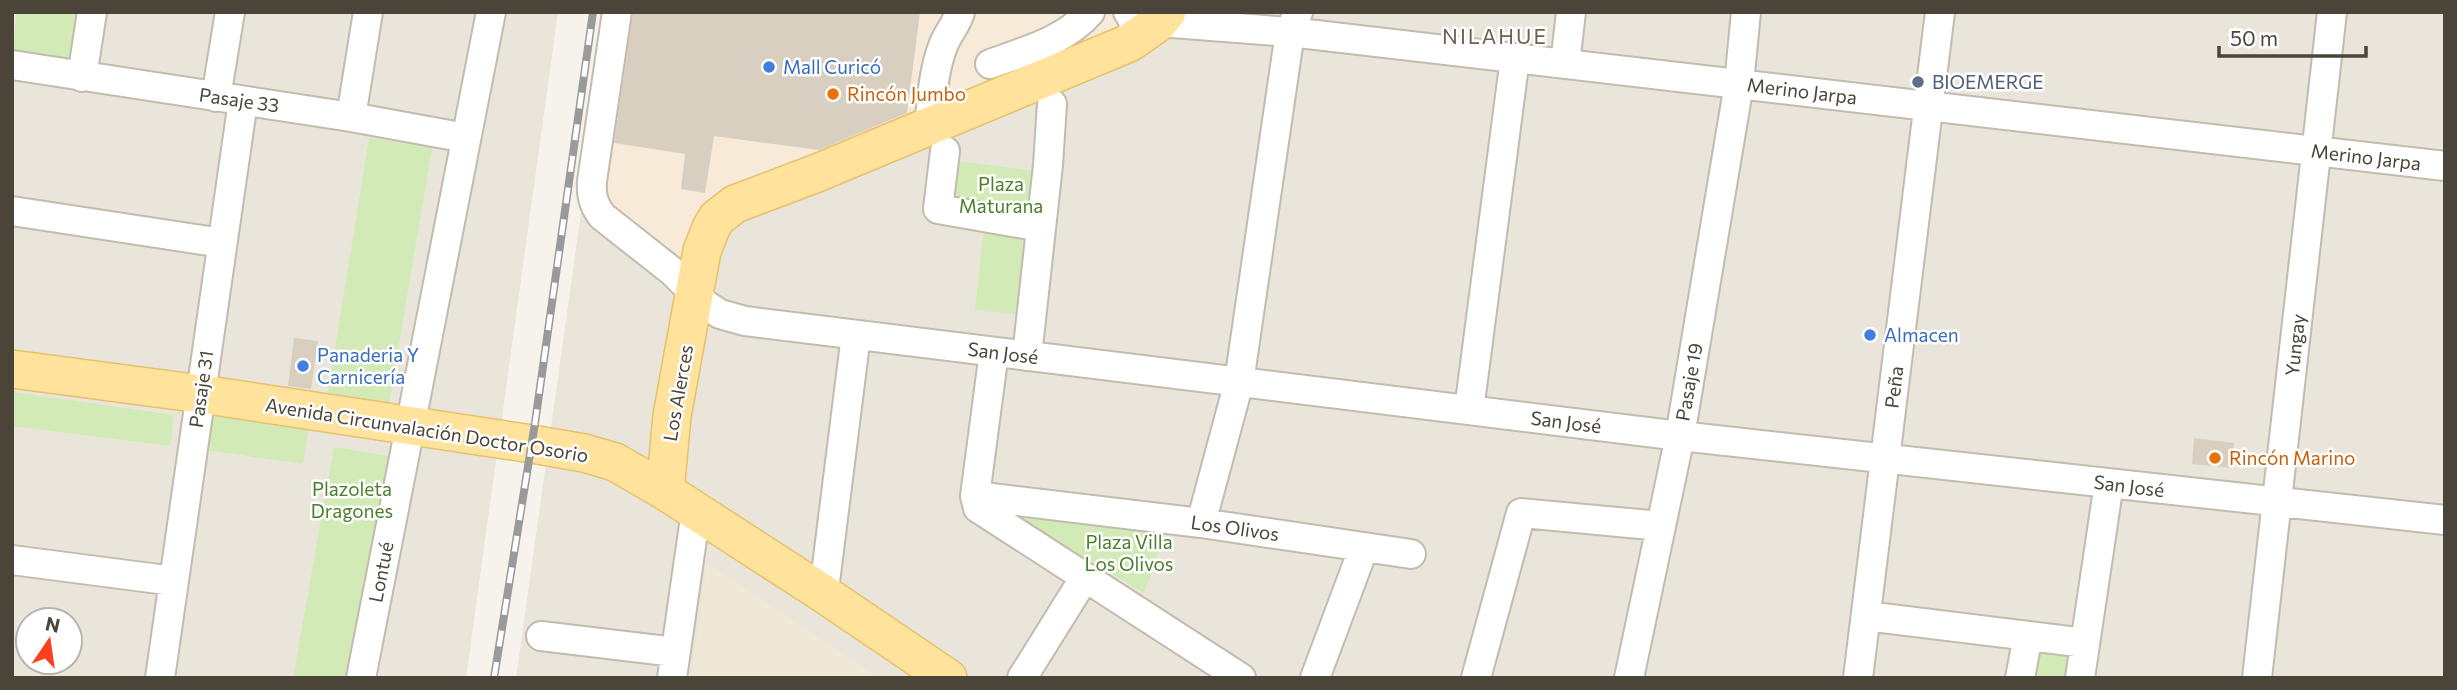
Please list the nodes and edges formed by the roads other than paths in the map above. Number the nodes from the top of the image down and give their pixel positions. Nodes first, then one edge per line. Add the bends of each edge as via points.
1 (92, 12) edge
2 (230, 12) edge
3 (368, 12) edge
4 (491, 12) edge
5 (617, 12) edge
6 (960, 12) edge
7 (1090, 12) edge
8 (1571, 12) edge
9 (1746, 12) edge
10 (1940, 12) edge
11 (2332, 12) edge
12 (1146, 22) edge
13 (1294, 22) edge
14 (1515, 58) junction
15 (990, 64) dead end
16 (1565, 64) junction
17 (12, 65) edge
18 (82, 77) junction
19 (1739, 84) junction
20 (229, 99) junction
21 (1052, 104) dead end
22 (1929, 106) junction
23 (351, 117) junction
24 (466, 138) junction
25 (937, 139) junction
26 (2316, 151) junction
27 (2445, 166) edge
28 (12, 211) edge
29 (1041, 227) junction
30 (222, 243) junction
31 (695, 295) junction
32 (856, 335) junction
33 (994, 352) junction
34 (1027, 356) junction
35 (12, 369) edge
36 (1239, 382) junction
37 (201, 394) junction
38 (1469, 410) junction
39 (672, 416) junction
40 (409, 425) junction
41 (1680, 436) junction
42 (1885, 458) junction
43 (615, 462) junction
44 (2109, 483) junction
45 (665, 491) junction
46 (975, 496) junction
47 (2277, 502) junction
48 (696, 511) junction
49 (2445, 520) edge
50 (1201, 523) junction
51 (1661, 526) junction
52 (1364, 547) junction
53 (1411, 554) dead end
54 (12, 560) edge
55 (1085, 577) junction
56 (174, 581) junction
57 (821, 592) junction
58 (1866, 616) junction
59 (541, 635) dead end
60 (2028, 636) junction
61 (2085, 643) junction
62 (674, 665) edge
63 (160, 678) edge
64 (361, 678) edge
65 (948, 678) edge
66 (1022, 678) edge
67 (1241, 678) edge
68 (1315, 678) edge
69 (1476, 678) edge
70 (1629, 678) edge
71 (1858, 678) edge
72 (2020, 678) edge
73 (2080, 678) edge
74 (2257, 678) edge

1 - 18 street
2 - 20 street, Pasaje 31
3 - 23 street
4 - 24 street, Lontué
5 - 31 street, San José via 591,194 602,216
6 - 25 street via 939,56
7 - 15 street via 1066,34
8 - 16 street
9 - 19 street, Pasaje 19
10 - 22 street, Peña
11 - 26 street, Yungay
12 - 13 street, Merino Jarpa
12 - 25 main road, Los Alerces
13 - 14 street, Merino Jarpa
13 - 36 street
14 - 16 street, Merino Jarpa
14 - 38 street
16 - 19 street, Merino Jarpa
17 - 18 street, Pasaje 33
18 - 20 street, Pasaje 33
19 - 22 street, Merino Jarpa
19 - 41 street, Pasaje 19
20 - 23 street, Pasaje 33
20 - 30 street, Pasaje 31
21 - 29 street
22 - 26 street, Merino Jarpa
22 - 42 street, Peña
23 - 24 street, Pasaje 33
24 - 40 street, Lontué
25 - 29 street via 938,209
25 - 31 main road, Los Alerces via 735,204 717,218 706,236
26 - 27 street, Merino Jarpa
26 - 47 street, Yungay
28 - 30 street
29 - 34 street
30 - 37 street, Pasaje 31
31 - 32 street, San José via 720,314 745,321
31 - 39 main road, Los Alerces
32 - 33 street, San José
32 - 57 street
33 - 34 street, San José
33 - 46 street
34 - 36 street, San José
35 - 37 main road, Avenida Circunvalación Doctor Osorio
36 - 38 street, San José
36 - 50 street
37 - 40 main road, Avenida Circunvalación Doctor Osorio
37 - 56 street, Pasaje 31
38 - 41 street, San José
39 - 43 main road via 648,453
39 - 45 main road, Los Alerces
40 - 43 main road, Avenida Circunvalación Doctor Osorio
40 - 64 street, Lontué
41 - 42 street, San José
41 - 51 street, Pasaje 19
42 - 44 street, San José
42 - 58 street, Peña
43 - 45 main road, Avenida Circunvalación Doctor Osorio
44 - 47 street, San José
44 - 61 street
45 - 48 main road, Avenida Circunvalación Doctor Osorio
46 - 50 street, Los Olivos
46 - 55 street via 978,508
47 - 49 street, San José
47 - 74 street, Yungay
48 - 57 main road, Avenida Circunvalación Doctor Osorio
48 - 62 street
50 - 52 street, Los Olivos
51 - 69 street via 1521,513
51 - 70 street, Pasaje 19
52 - 53 street, Los Olivos
52 - 68 street
54 - 56 street
55 - 66 street
55 - 67 street
56 - 63 street, Pasaje 31
57 - 65 main road, Avenida Circunvalación Doctor Osorio
58 - 60 street
58 - 71 street, Peña
59 - 62 street
60 - 61 street
60 - 72 street
61 - 73 street

